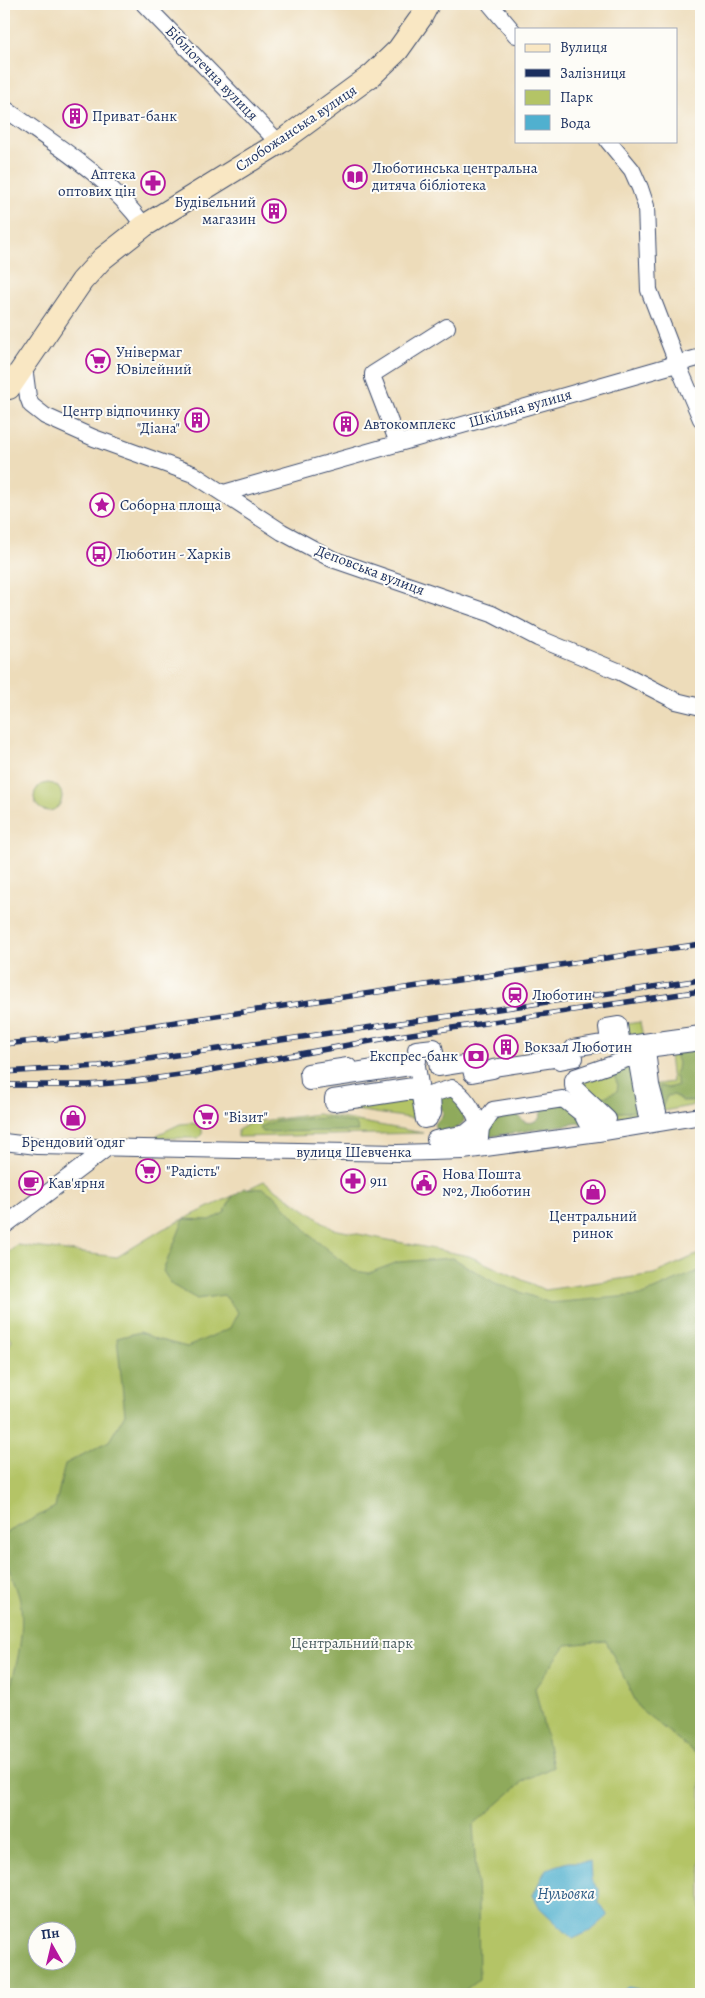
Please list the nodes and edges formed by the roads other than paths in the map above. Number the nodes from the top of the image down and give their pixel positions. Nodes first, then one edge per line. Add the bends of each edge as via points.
1 (144, 4) edge
2 (428, 4) edge
3 (490, 4) edge
4 (515, 34) edge
5 (4, 108) edge
6 (609, 142) edge
7 (279, 143) junction
8 (144, 226) junction
9 (448, 327) dead end
10 (701, 357) edge
11 (677, 363) junction
12 (24, 366) junction
13 (6, 389) edge
14 (701, 419) edge
15 (398, 443) junction
16 (224, 493) junction
17 (701, 707) edge
18 (701, 1034) edge
19 (701, 1042) edge
20 (701, 1116) edge
21 (4, 1142) edge
22 (107, 1148) junction
23 (4, 1226) edge

1 - 7 street, Бібліотечна вулиця
2 - 7 street, Слобожанська вулиця via 398,50 372,75
3 - 4 street
5 - 8 street via 106,183 130,205
6 - 11 street via 632,170 646,206 649,290
7 - 8 street, Слобожанська вулиця
8 - 12 street, Слобожанська вулиця via 102,259 82,281
9 - 15 street via 373,374
10 - 11 street, Шкільна вулиця
11 - 14 street
11 - 15 street, Шкільна вулиця
12 - 13 street, Слобожанська вулиця
12 - 16 street, Деповська вулиця via 31,405 45,416 192,474
15 - 16 street, Шкільна вулиця
16 - 17 street, Деповська вулиця via 282,532 332,558 492,614 676,701
18 - 19 street via 622,1045 619,1025 607,1027 609,1042 573,1048 574,1058 493,1068 472,1074 470,1063 438,1068 434,1047 416,1049 418,1061 349,1072 348,1066 308,1072 309,1082 417,1066 420,1085 333,1098 333,1103 419,1090 424,1120 429,1120 433,1113 432,1094 452,1088 460,1092 478,1123 466,1133 436,1139 436,1143 480,1138 481,1128 493,1110 563,1099 582,1114 586,1122 608,1119 573,1086 573,1080 636,1057 646,1114 658,1112 647,1049
20 - 22 street, вулиця Шевченка via 463,1151 397,1153
21 - 22 street, вулиця Шевченка
22 - 23 street

